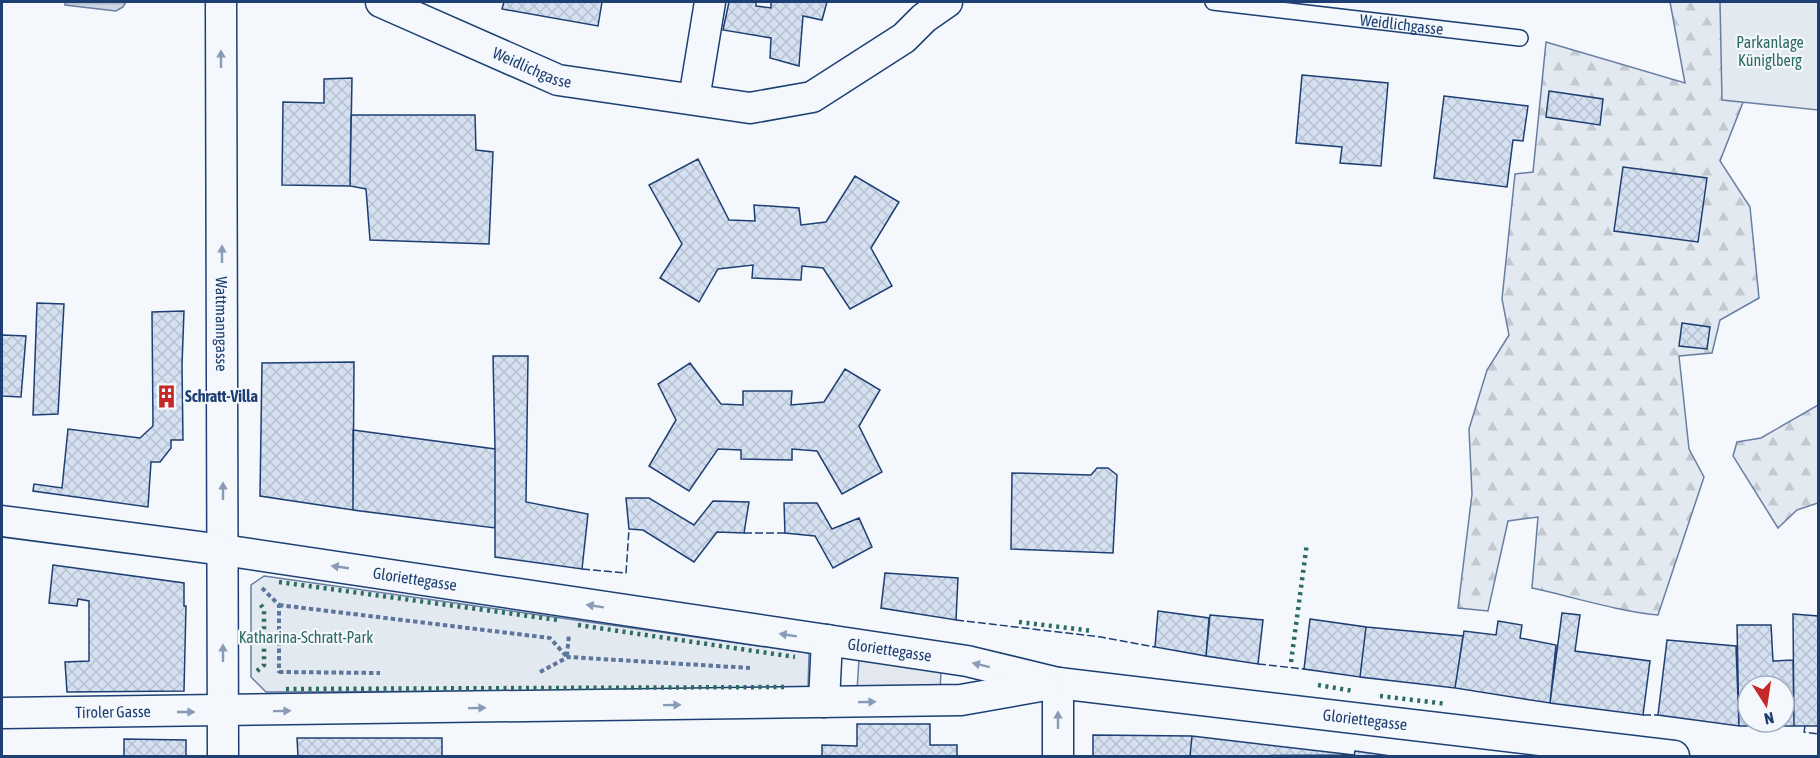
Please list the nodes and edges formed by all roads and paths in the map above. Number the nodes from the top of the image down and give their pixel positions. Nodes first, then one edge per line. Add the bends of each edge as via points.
1 (221, 2) edge
2 (381, 2) edge
3 (710, 2) edge
4 (947, 2) edge
5 (1213, 2) edge
6 (1520, 38) dead end
7 (694, 99) junction
8 (2, 521) edge
9 (223, 550) junction
10 (279, 605) junction
11 (827, 640) junction
12 (567, 657) junction
13 (755, 668) dead end
14 (279, 672) junction
15 (384, 673) dead end
16 (537, 674) dead end
17 (270, 679) dead end
18 (1058, 683) junction
19 (824, 702) junction
20 (223, 712) junction
21 (2, 714) edge
22 (223, 756) edge
23 (1058, 756) edge
24 (1674, 756) edge

9 -> 1 street, Wattmanngasse
2 - 7 street, Weidlichgasse via 558,80
3 - 7 street
4 - 7 street, Weidlichgasse via 904,38 812,97 750,108
5 - 6 lane, Weidlichgasse
8 - 9 street, Gloriettegasse
9 - 10 path
11 -> 9 street, Gloriettegasse
20 -> 9 street, Wattmanngasse
10 - 12 path via 550,638
10 - 14 path
18 -> 11 street, Gloriettegasse via 967,661
11 - 19 street, Gloriettegasse
12 - 13 path
12 - 16 path
14 - 15 path
14 - 17 path
19 -> 18 street, Gloriettegasse via 961,700
23 -> 18 street
18 - 24 street, Gloriettegasse
20 -> 19 street, Gloriettegasse
21 -> 20 street, Tiroler Gasse
20 - 22 street, Wattmanngasse

